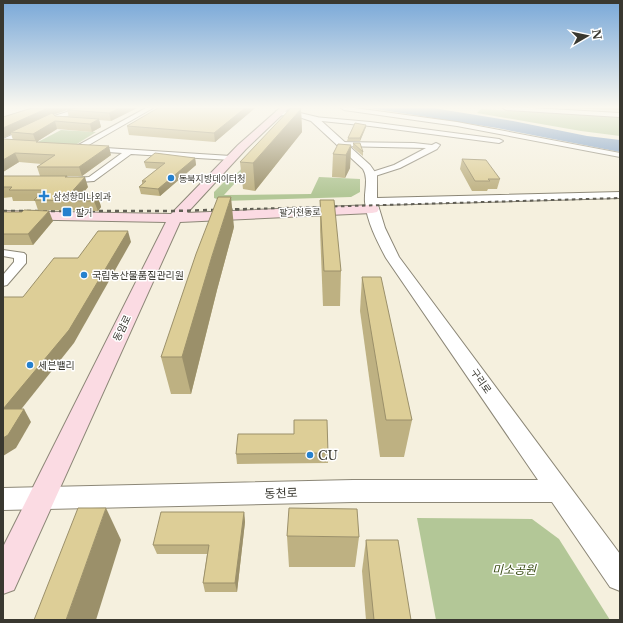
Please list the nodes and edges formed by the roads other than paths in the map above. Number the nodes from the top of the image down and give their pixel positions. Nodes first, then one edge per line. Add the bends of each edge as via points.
1 (15, 137) edge
2 (94, 137) edge
3 (253, 137) edge
4 (333, 137) edge
5 (359, 137) edge
6 (380, 137) edge
7 (444, 137) edge
8 (470, 137) edge
9 (522, 137) edge
10 (3, 143) edge
11 (18, 144) edge
12 (340, 144) junction
13 (434, 147) junction
14 (578, 148) junction
15 (128, 152) junction
16 (620, 155) edge
17 (231, 158) junction
18 (372, 174) junction
19 (60, 180) edge
20 (620, 195) edge
21 (620, 201) edge
22 (372, 206) junction
23 (3, 207) edge
24 (181, 212) junction
25 (3, 216) edge
26 (3, 253) edge
27 (3, 282) edge
28 (558, 491) junction
29 (3, 499) edge
30 (40, 500) junction
31 (620, 577) edge
32 (3, 579) edge

1 - 10 street
2 - 15 street via 73,148
3 - 17 main road, 동암로
4 - 12 street
5 - 12 street
6 - 13 street
7 - 13 street
8 - 14 street via 499,141 518,138
9 - 14 street
10 - 11 street
12 - 18 street
13 - 18 street via 382,172
14 - 16 street
15 - 17 street
15 - 19 street via 91,179
17 - 24 main road, 동암로
18 - 22 street, 구리로
20 - 22 street, 팔거천동로
21 - 22 street, 팔거천동로
22 - 24 main road, 팔거천동로
22 - 28 street, 구리로 via 382,239 393,258 421,294
23 - 24 main road, 팔거천동로
24 - 25 main road, 팔거천동로
24 - 30 main road, 동암로
26 - 27 street via 20,255 20,263
28 - 30 street, 동천로 via 353,491
28 - 31 street, 구리로
29 - 30 street, 동천로
30 - 32 main road, 동암로

